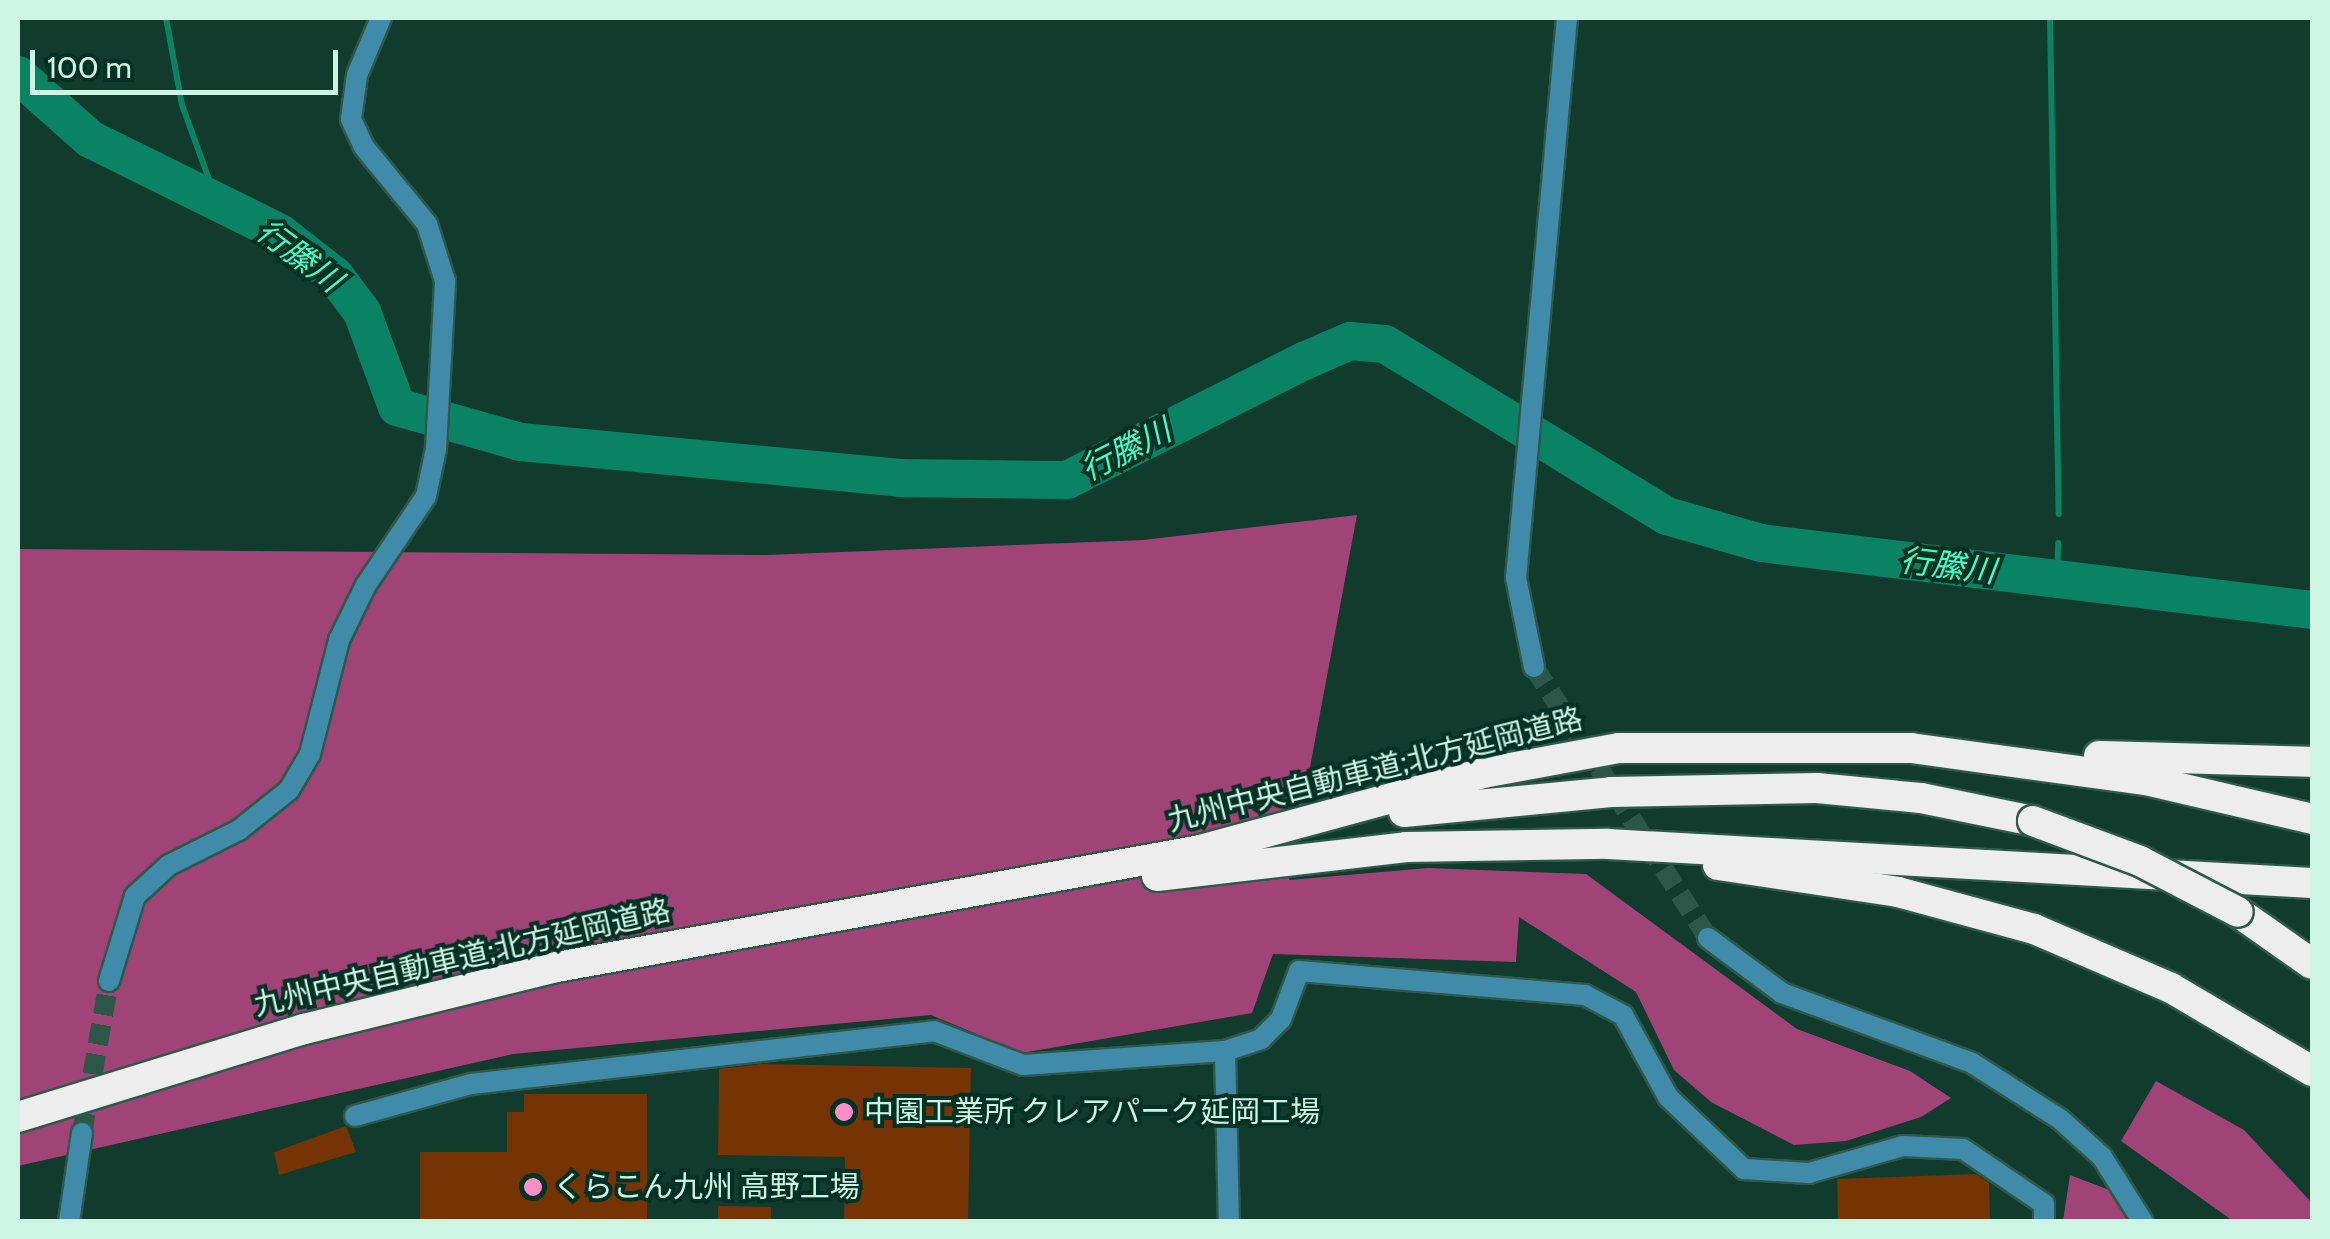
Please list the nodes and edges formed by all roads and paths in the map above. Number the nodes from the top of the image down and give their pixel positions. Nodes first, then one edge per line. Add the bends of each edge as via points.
1 (381, 18) edge
2 (1568, 18) edge
3 (1534, 667) tunnel mouth
4 (1911, 748) junction
5 (2312, 762) edge
6 (2312, 819) edge
7 (1264, 836) junction
8 (1286, 863) junction
9 (2312, 883) edge
10 (931, 900) junction
11 (1708, 938) tunnel mouth
12 (2312, 964) edge
13 (109, 980) tunnel mouth
14 (1224, 1051) junction
15 (2312, 1074) edge
16 (355, 1116) dead end
17 (18, 1117) edge
18 (82, 1133) tunnel mouth
19 (69, 1222) edge
20 (1229, 1222) edge
21 (2044, 1222) edge
22 (2144, 1222) edge

1 - 13 street via 357,75 352,119 364,147 427,224 447,308 426,496 339,640 310,754 289,790 239,830 169,865 135,896
2 - 3 street via 1516,578
4 - 5 highway
4 - 6 highway, 九州中央自動車道;北方延岡道路 via 2146,780
4 - 7 highway, 九州中央自動車道;北方延岡道路 via 1722,744 1603,750 1483,773
7 - 10 highway, 九州中央自動車道;北方延岡道路
7 - 12 highway, bridge via 1465,803 1684,789 1870,792 2033,821 2140,861 2238,912
8 - 9 highway, 九州中央自動車道;北方延岡道路 via 1406,847 1702,845
8 - 10 highway, 九州中央自動車道;北方延岡道路
8 - 15 highway via 1598,856 1846,882 1978,911 2078,945 2171,988
10 - 17 highway, 九州中央自動車道;北方延岡道路 via 678,942 436,995
11 - 22 street via 1782,992 1972,1064 2060,1119 2102,1157
14 - 16 street via 1024,1065 934,1031 472,1084
14 - 20 street
14 - 21 street via 1261,1040 1281,1019 1299,971 1585,994 1622,1016 1668,1096 1744,1168 1809,1173 1903,1146 1963,1149 2044,1204
18 - 19 street

